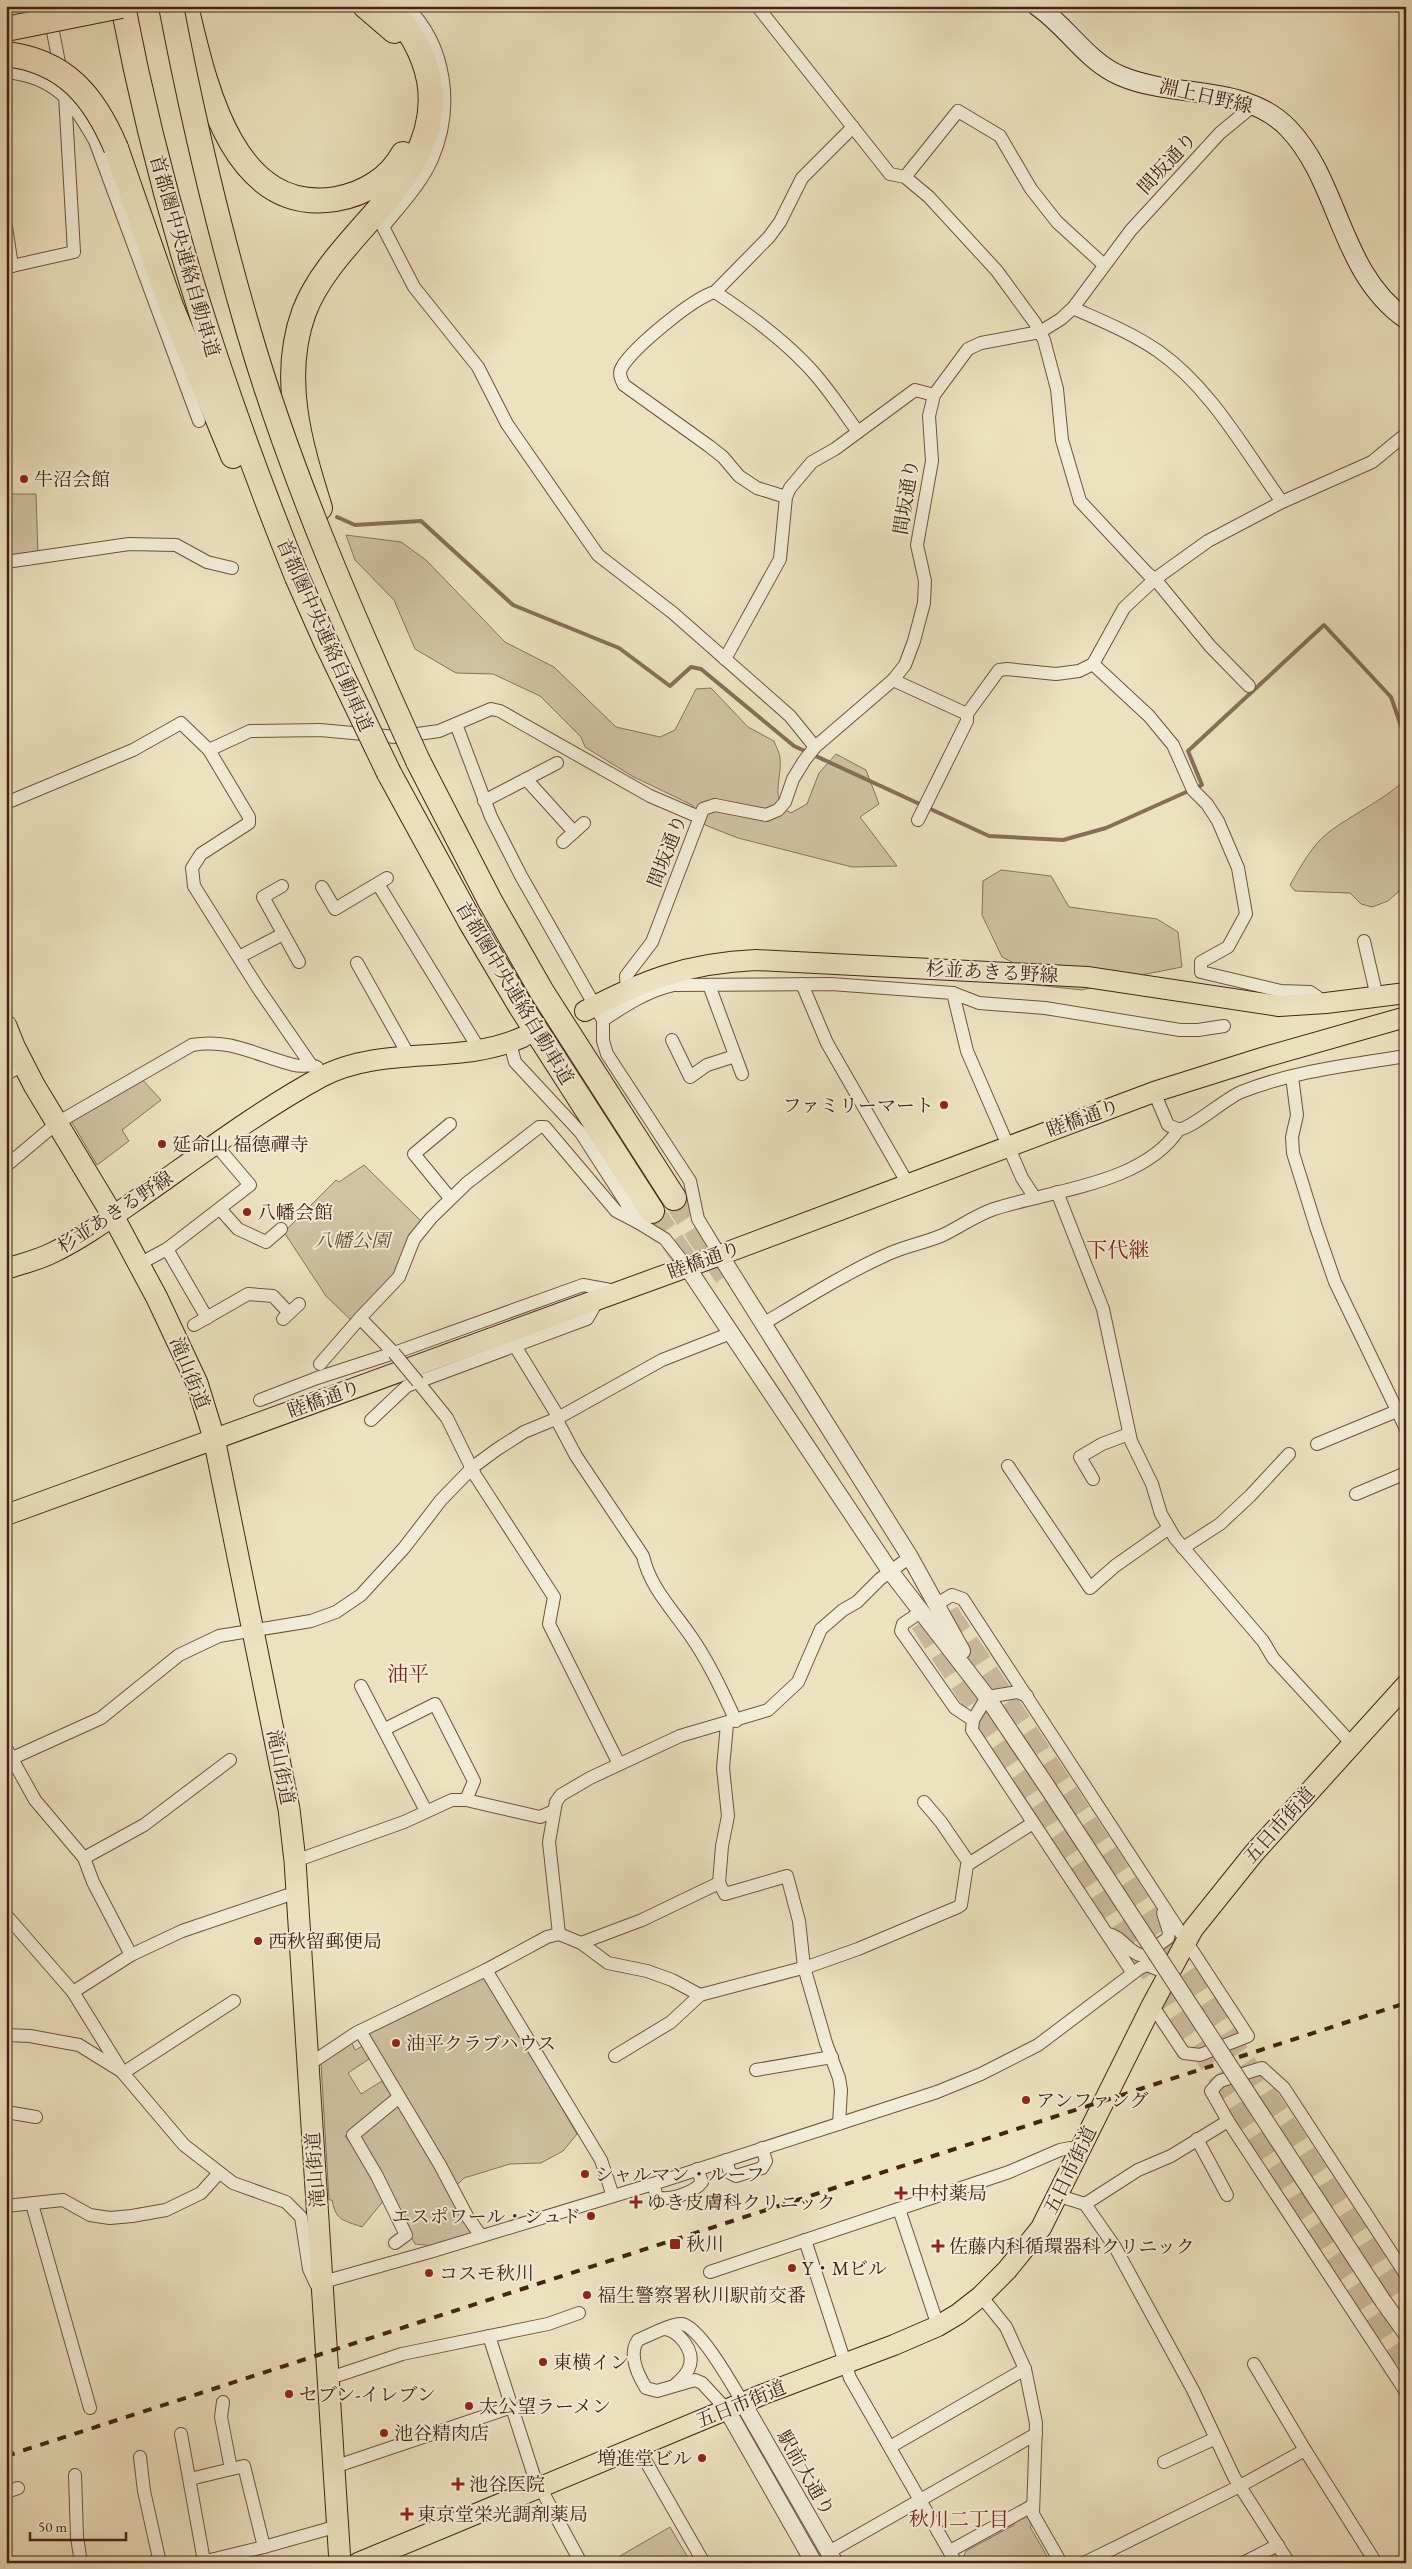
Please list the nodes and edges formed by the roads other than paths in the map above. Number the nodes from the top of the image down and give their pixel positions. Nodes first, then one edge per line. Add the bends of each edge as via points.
1 (48, 6) edge
2 (61, 6) edge
3 (122, 6) edge
4 (171, 6) edge
5 (186, 6) edge
6 (366, 6) edge
7 (387, 6) edge
8 (406, 6) edge
9 (757, 6) edge
10 (1037, 6) edge
11 (6, 17) edge
12 (6, 29) edge
13 (6, 54) edge
14 (6, 72) edge
15 (66, 97) junction
16 (1254, 105) junction
17 (853, 127) junction
18 (904, 177) junction
19 (6, 227) edge
20 (1104, 266) junction
21 (9, 267) edge
22 (715, 292) junction
23 (1073, 308) junction
24 (1406, 320) edge
25 (1040, 332) junction
26 (934, 395) junction
27 (199, 420) dead end
28 (858, 432) junction
29 (1406, 434) edge
30 (786, 497) junction
31 (1282, 502) junction
32 (330, 561) junction
33 (6, 562) edge
34 (232, 568) dead end
35 (297, 577) junction
36 (1155, 579) junction
37 (725, 659) junction
38 (1092, 664) junction
39 (893, 680) junction
40 (1249, 686) dead end
41 (967, 714) junction
42 (456, 724) junction
43 (815, 747) junction
44 (209, 750) junction
45 (557, 764) dead end
46 (526, 778) junction
47 (484, 801) junction
48 (6, 803) edge
49 (922, 812) dead end
50 (699, 817) junction
51 (584, 824) dead end
52 (574, 832) junction
53 (563, 842) dead end
54 (282, 886) dead end
55 (322, 887) dead end
56 (283, 934) junction
57 (1364, 941) dead end
58 (239, 957) junction
59 (299, 962) dead end
60 (357, 963) dead end
61 (802, 984) junction
62 (709, 985) junction
63 (627, 990) junction
64 (953, 993) junction
65 (1406, 993) edge
66 (1377, 997) junction
67 (1326, 1004) junction
68 (594, 1012) junction
69 (1406, 1017) edge
70 (6, 1026) edge
71 (1224, 1026) dead end
72 (517, 1040) joint
73 (672, 1040) dead end
74 (479, 1049) junction
75 (409, 1056) junction
76 (735, 1056) junction
77 (1406, 1056) edge
78 (311, 1065) junction
79 (15, 1069) edge
80 (331, 1073) junction
81 (742, 1074) dead end
82 (1292, 1077) junction
83 (1154, 1092) junction
84 (57, 1123) junction
85 (450, 1124) dead end
86 (1179, 1129) junction
87 (216, 1145) junction
88 (1008, 1146) junction
89 (6, 1166) edge
90 (908, 1184) junction
91 (1056, 1192) junction
92 (450, 1198) junction
93 (674, 1198) tunnel mouth
94 (1035, 1198) junction
95 (221, 1210) junction
96 (113, 1216) junction
97 (646, 1217) junction
98 (281, 1229) dead end
99 (167, 1249) junction
100 (720, 1255) junction
101 (139, 1264) junction
102 (686, 1267) junction
103 (6, 1270) edge
104 (608, 1294) junction
105 (300, 1304) dead end
106 (207, 1318) junction
107 (360, 1318) junction
108 (763, 1324) junction
109 (194, 1325) dead end
110 (730, 1333) junction
111 (515, 1346) junction
112 (394, 1353) junction
113 (320, 1364) dead end
114 (418, 1382) junction
115 (260, 1400) dead end
116 (1397, 1411) junction
117 (558, 1418) junction
118 (371, 1420) dead end
119 (1406, 1429) edge
120 (1129, 1434) junction
121 (214, 1438) junction
122 (1318, 1444) dead end
123 (1289, 1454) dead end
124 (1008, 1466) dead end
125 (473, 1467) junction
126 (1406, 1473) edge
127 (1093, 1479) dead end
128 (1356, 1494) dead end
129 (6, 1515) edge
130 (1169, 1528) junction
131 (1183, 1548) junction
132 (910, 1557) junction
133 (890, 1571) junction
134 (937, 1604) junction
135 (922, 1611) junction
136 (255, 1630) junction
137 (1406, 1685) edge
138 (361, 1686) dead end
139 (1027, 1696) junction
140 (987, 1697) junction
141 (973, 1720) junction
142 (731, 1722) junction
143 (385, 1729) junction
144 (1352, 1744) junction
145 (8, 1756) edge
146 (230, 1760) dead end
147 (619, 1764) junction
148 (466, 1800) junction
149 (924, 1802) dead end
150 (426, 1811) junction
151 (554, 1811) junction
152 (1034, 1823) junction
153 (84, 1858) junction
154 (295, 1861) junction
155 (969, 1863) junction
156 (719, 1883) junction
157 (297, 1892) junction
158 (1158, 1896) junction
159 (6, 1915) edge
160 (1106, 1933) junction
161 (559, 1934) junction
162 (1186, 1940) junction
163 (581, 1943) junction
164 (131, 1955) junction
165 (804, 1967) junction
166 (486, 1970) junction
167 (1132, 1972) junction
168 (1169, 1974) junction
169 (73, 1992) junction
170 (700, 1995) junction
171 (234, 2000) dead end
172 (1152, 2004) junction
173 (360, 2031) junction
174 (6, 2035) edge
175 (615, 2056) dead end
176 (832, 2057) junction
177 (308, 2066) junction
178 (756, 2070) dead end
179 (124, 2073) junction
180 (398, 2098) junction
181 (6, 2112) edge
182 (36, 2117) dead end
183 (1228, 2121) junction
184 (839, 2124) junction
185 (1197, 2139) junction
186 (762, 2148) junction
187 (1080, 2153) junction
188 (726, 2160) junction
189 (697, 2169) junction
190 (218, 2174) junction
191 (653, 2184) junction
192 (1227, 2195) dead end
193 (613, 2196) junction
194 (1059, 2196) junction
195 (32, 2204) junction
196 (1085, 2204) junction
197 (6, 2206) edge
198 (899, 2209) junction
199 (481, 2236) junction
200 (805, 2240) junction
201 (395, 2243) dead end
202 (710, 2272) dead end
203 (1406, 2275) edge
204 (322, 2283) junction
205 (981, 2296) junction
206 (579, 2313) dead end
207 (938, 2326) junction
208 (665, 2329) junction
209 (1406, 2333) edge
210 (489, 2336) junction
211 (846, 2364) junction
212 (1254, 2364) dead end
213 (1024, 2369) junction
214 (328, 2379) junction
215 (676, 2384) junction
216 (1406, 2392) edge
217 (223, 2402) dead end
218 (735, 2406) junction
219 (512, 2407) junction
220 (90, 2408) dead end
221 (181, 2434) dead end
222 (1036, 2434) junction
223 (1214, 2439) junction
224 (637, 2446) junction
225 (890, 2447) junction
226 (1305, 2450) junction
227 (140, 2457) dead end
228 (1164, 2462) dead end
229 (334, 2467) junction
230 (231, 2469) junction
231 (76, 2475) dead end
232 (190, 2479) junction
233 (1240, 2486) junction
234 (539, 2488) junction
235 (920, 2500) junction
236 (1032, 2506) junction
237 (338, 2526) junction
238 (1278, 2545) junction
239 (264, 2547) junction
240 (953, 2557) edge
241 (832, 2558) edge
242 (201, 2562) edge
243 (81, 2563) edge
244 (160, 2563) edge
245 (340, 2563) edge
246 (358, 2563) edge
247 (581, 2563) edge
248 (704, 2563) edge
249 (814, 2563) edge
250 (1061, 2563) edge
251 (1084, 2563) edge
252 (1243, 2563) edge
253 (1289, 2563) edge
254 (1376, 2563) edge

1 - 15 street
2 - 11 highway
3 - 12 highway, bridge
3 - 35 highway, 首都圏中央連絡自動車道 via 170,214 203,323 254,470
4 - 32 highway, 首都圏中央連絡自動車道, bridge via 216,215 248,331
5 - 6 highway via 210,94 222,126 238,154 271,187 298,198 326,201 361,192 389,173 411,139 418,112 414,68 404,46 391,27
7 - 32 highway, bridge via 415,39 426,63 430,89 426,134 406,175 335,258 322,278 304,313 296,340 293,400 298,430 323,517
8 - 37 street via 421,23 437,54 446,92 444,117 432,160 383,227 414,287 478,367 507,424 598,555 673,613
9 - 17 street
10 - 16 main road, 淵上日野線 via 1058,22 1096,62 1120,76
13 - 35 highway, bridge via 25,56 56,69 83,91 98,112 116,148 171,306 240,473
14 - 15 street via 21,73 56,87
15 - 21 street via 74,252
15 - 27 street via 76,107 95,142
16 - 20 street, 間坂通り via 1198,156 1131,230
16 - 24 main road, 淵上日野線 via 1277,119 1302,147 1365,276 1387,305
17 - 18 street via 890,174
17 - 22 street via 802,178 769,237
18 - 20 street via 958,111 1000,136 1031,189 1057,222
18 - 25 street via 929,197 997,271
19 - 21 street
20 - 23 street, 間坂通り
22 - 28 street via 799,357
22 - 30 street via 705,295 662,328 634,353 621,368 620,375 624,385 709,446 739,476 757,488
23 - 25 street, 間坂通り
23 - 31 street via 1118,327 1176,365 1218,413
25 - 26 street, 間坂通り via 981,343 968,349
25 - 36 street via 1057,388 1062,440 1080,501
26 - 28 street via 915,390
26 - 39 street, 間坂通り via 929,416 932,461 917,545 925,581 924,603 914,641 904,665
28 - 30 street via 812,462
29 - 31 street via 1372,462
30 - 37 street via 780,559
31 - 36 street via 1208,541
32 - 93 highway, 首都圏中央連絡自動車道, bridge via 418,761 490,901 542,992
33 - 34 street via 129,544 176,545 207,562
35 - 97 highway, 首都圏中央連絡自動車道, bridge via 389,773 465,913
36 - 38 street via 1124,608
36 - 40 street via 1210,646
37 - 43 street via 790,716
38 - 41 street via 1079,671 1056,674 1002,669
38 - 67 street via 1149,716 1173,745 1192,790 1218,821 1238,868 1246,914 1228,947 1201,962 1201,972 1281,991 1310,992
39 - 41 street
39 - 43 street, 間坂通り
41 - 49 street
42 - 44 street via 439,731 396,737 320,730 250,731
42 - 47 street
42 - 50 street via 490,709 500,711 650,796
43 - 50 street, 間坂通り via 778,810 766,814 715,805 703,808
44 - 48 street via 181,723 133,750
44 - 58 street via 249,817 249,823 201,854 192,868 194,886
45 - 46 street
46 - 47 street
46 - 52 street
47 - 68 street
50 - 63 street, 間坂通り via 652,942 626,976
51 - 52 street
52 - 53 street
54 - 56 street via 263,897
55 - 74 street via 335,909 383,881
56 - 58 street
56 - 59 street
57 - 66 street
58 - 78 street
60 - 75 street
61 - 62 street
61 - 64 street
61 - 90 street via 827,1043
62 - 68 street via 674,985 656,989 630,1002
62 - 76 street
63 - 67 main road, 杉並あきる野線 via 704,964 756,960 1088,977 1279,1006
63 - 68 main road, 杉並あきる野線
64 - 71 street via 978,1003 1045,1008 1180,1030
64 - 88 street via 967,1051
65 - 66 main road, 杉並あきる野線
66 - 67 main road, 杉並あきる野線
68 - 100 street via 607,1054 690,1181 698,1219
69 - 83 main road, 睦橋通り
70 - 79 highway, 滝山街道
72 - 74 main road, 杉並あきる野線
72 - 97 street via 515,1062 581,1133
73 - 76 street via 690,1077 707,1065
74 - 75 main road, 杉並あきる野線
75 - 80 main road, 杉並あきる野線 via 354,1064
76 - 81 street
77 - 82 street via 1334,1066
78 - 80 street
78 - 84 street via 296,1066 238,1046 209,1042 192,1045
79 - 84 highway, 滝山街道
80 - 87 main road, 杉並あきる野線 via 291,1095
82 - 86 street via 1241,1092 1190,1126
82 - 116 street via 1297,1115 1292,1153 1335,1282
83 - 86 street via 1168,1125
83 - 88 main road, 睦橋通り
84 - 89 street
84 - 96 highway, 滝山街道
85 - 92 street via 414,1154
86 - 91 street via 1156,1155 1133,1167
87 - 95 street via 250,1186
87 - 96 main road, 杉並あきる野線
88 - 90 main road, 睦橋通り
88 - 94 street
90 - 100 main road, 睦橋通り
91 - 94 street
91 - 120 street via 1103,1309
92 - 97 street via 539,1127 545,1128 616,1212
92 - 107 street via 414,1239 399,1277
94 - 108 street via 994,1209 942,1235 885,1255
95 - 98 street via 238,1229 266,1242
95 - 99 street
96 - 101 highway, 滝山街道
96 - 103 main road, 杉並あきる野線 via 53,1253
97 - 102 street
99 - 101 street
99 - 106 street
100 - 102 main road, 睦橋通り
100 - 108 street
101 - 121 highway, 滝山街道 via 197,1383
102 - 104 main road, 睦橋通り
102 - 110 street
104 - 111 street via 587,1319
104 - 112 street via 583,1286
104 - 121 main road, 睦橋通り
105 - 106 street via 286,1316 273,1296 248,1294
106 - 109 street
107 - 112 street
107 - 113 street
108 - 132 street
110 - 117 street via 662,1360
110 - 133 street
111 - 114 street
111 - 117 street
112 - 114 street, bridge
112 - 115 street
114 - 118 street via 407,1386
114 - 125 street via 447,1418
116 - 119 street
116 - 122 street
117 - 125 street via 524,1432
117 - 142 street via 576,1456 643,1556 655,1588 713,1672
120 - 127 street via 1080,1457
120 - 130 street
121 - 129 main road, 睦橋通り
121 - 136 highway, 滝山街道
123 - 131 street via 1220,1524
124 - 130 street via 1090,1588
125 - 136 street via 441,1500 404,1548 349,1604 330,1616
125 - 147 street via 554,1598 549,1624
126 - 128 street
130 - 131 street
131 - 144 street via 1263,1641 1272,1658
132 - 133 street
132 - 134 street
133 - 135 street
133 - 142 street via 821,1630 798,1682 768,1710
134 - 139 street via 952,1595 963,1600
134 - 140 street
135 - 140 street
135 - 141 street via 903,1624 901,1631 955,1708
136 - 145 street via 219,1636 178,1654 100,1718
136 - 154 highway, 滝山街道 via 289,1809
137 - 144 main road, 五日市街道
138 - 143 street
139 - 140 street via 1018,1692
139 - 158 street
140 - 141 street
140 - 209 street, bridge
141 - 152 street via 972,1730
142 - 147 street via 687,1733
142 - 156 street via 724,1768 728,1816
143 - 148 street via 435,1704 474,1781
143 - 150 street
144 - 162 main road, 五日市街道 via 1225,1886
145 - 153 street via 35,1800
146 - 153 street via 144,1825
147 - 151 street via 561,1795
148 - 150 street via 452,1800
148 - 151 street via 532,1816 540,1817
149 - 155 street
150 - 154 street
151 - 161 street via 549,1842
152 - 155 street
152 - 160 street
153 - 164 street
154 - 157 highway, 滝山街道
155 - 165 street via 958,1907 858,1949
156 - 163 street via 642,1920
156 - 165 street via 725,1894 788,1876 799,1921
157 - 164 street via 182,1931
157 - 177 highway, 滝山街道
158 - 160 street via 1168,1938 1143,1956 1135,1954 1118,1938
158 - 162 street
159 - 169 street
160 - 167 street
161 - 163 street
161 - 166 street via 547,1937
162 - 168 main road, 五日市街道
162 - 172 street via 1248,2036 1200,2055 1184,2053
163 - 170 street via 608,1963 647,1971
164 - 169 street
165 - 170 street
165 - 176 street
166 - 173 street
166 - 193 street via 601,2160
167 - 168 street via 1147,1965
167 - 184 street via 1038,2045 937,2092
168 - 172 main road, 五日市街道
169 - 179 street
170 - 175 street via 671,2022
171 - 179 street
172 - 187 main road, 五日市街道
173 - 177 street
173 - 180 street
174 - 179 street via 78,2045
176 - 178 street
176 - 184 street via 841,2090
177 - 204 highway, 滝山街道
179 - 190 street via 184,2145
180 - 199 street
180 - 201 street via 353,2135 406,2235
181 - 182 street
183 - 185 street
183 - 203 street via 1211,2091 1220,2081 1262,2068 1284,2088
183 - 216 street
184 - 186 street
185 - 192 street
185 - 196 street via 1171,2156 1138,2170
186 - 188 street
186 - 188 street via 766,2161 762,2168 736,2176 730,2173
187 - 194 main road, 五日市街道
187 - 198 street via 1070,2148 1060,2150 1032,2164
188 - 189 street
189 - 191 street
189 - 191 street via 702,2182 689,2192 664,2199 657,2197
190 - 195 street via 201,2193 166,2210 110,2218 90,2215 63,2200
190 - 204 street via 233,2183 286,2202 299,2212 309,2269 316,2284
191 - 193 street
193 - 199 street
194 - 196 street
194 - 205 main road, 五日市街道 via 1024,2251
195 - 197 street
195 - 220 street
196 - 223 street via 1115,2247 1193,2390
198 - 200 street
198 - 207 street
199 - 204 street
200 - 202 street
200 - 211 street
204 - 214 highway, 滝山街道
205 - 207 main road, 五日市街道
205 - 213 street via 1006,2327
206 - 210 street via 548,2324
207 - 211 main road, 五日市街道
208 - 215 street via 679,2335 690,2359 687,2372
208 - 215 street via 638,2340 634,2346 635,2360 641,2380 649,2390 656,2392
208 - 218 street via 682,2324 694,2332
210 - 214 street via 402,2354
210 - 219 street
211 - 218 main road, 五日市街道
211 - 225 street via 850,2378
212 - 226 street
213 - 222 street
213 - 225 street
214 - 229 highway, 滝山街道
215 - 218 street via 691,2379 698,2381
217 - 230 street via 220,2417
218 - 224 main road, 五日市街道
218 - 241 street, 駅前大通り
218 - 249 street, 駅前大通り
219 - 229 street
219 - 234 street
221 - 232 street
222 - 235 street
222 - 236 street
223 - 228 street
223 - 233 street
224 - 234 main road, 五日市街道
224 - 248 street
225 - 235 street
226 - 233 street
226 - 254 street
227 - 244 street
229 - 237 highway, 滝山街道
230 - 232 street
230 - 239 street via 244,2466
231 - 243 street via 77,2537
232 - 242 street
233 - 238 street
233 - 251 street
234 - 246 main road, 五日市街道
234 - 247 street
235 - 240 street
235 - 241 street
236 - 240 street
236 - 250 street via 1033,2514
237 - 239 street
237 - 245 highway, 滝山街道
238 - 252 street
238 - 253 street
239 - 242 street

